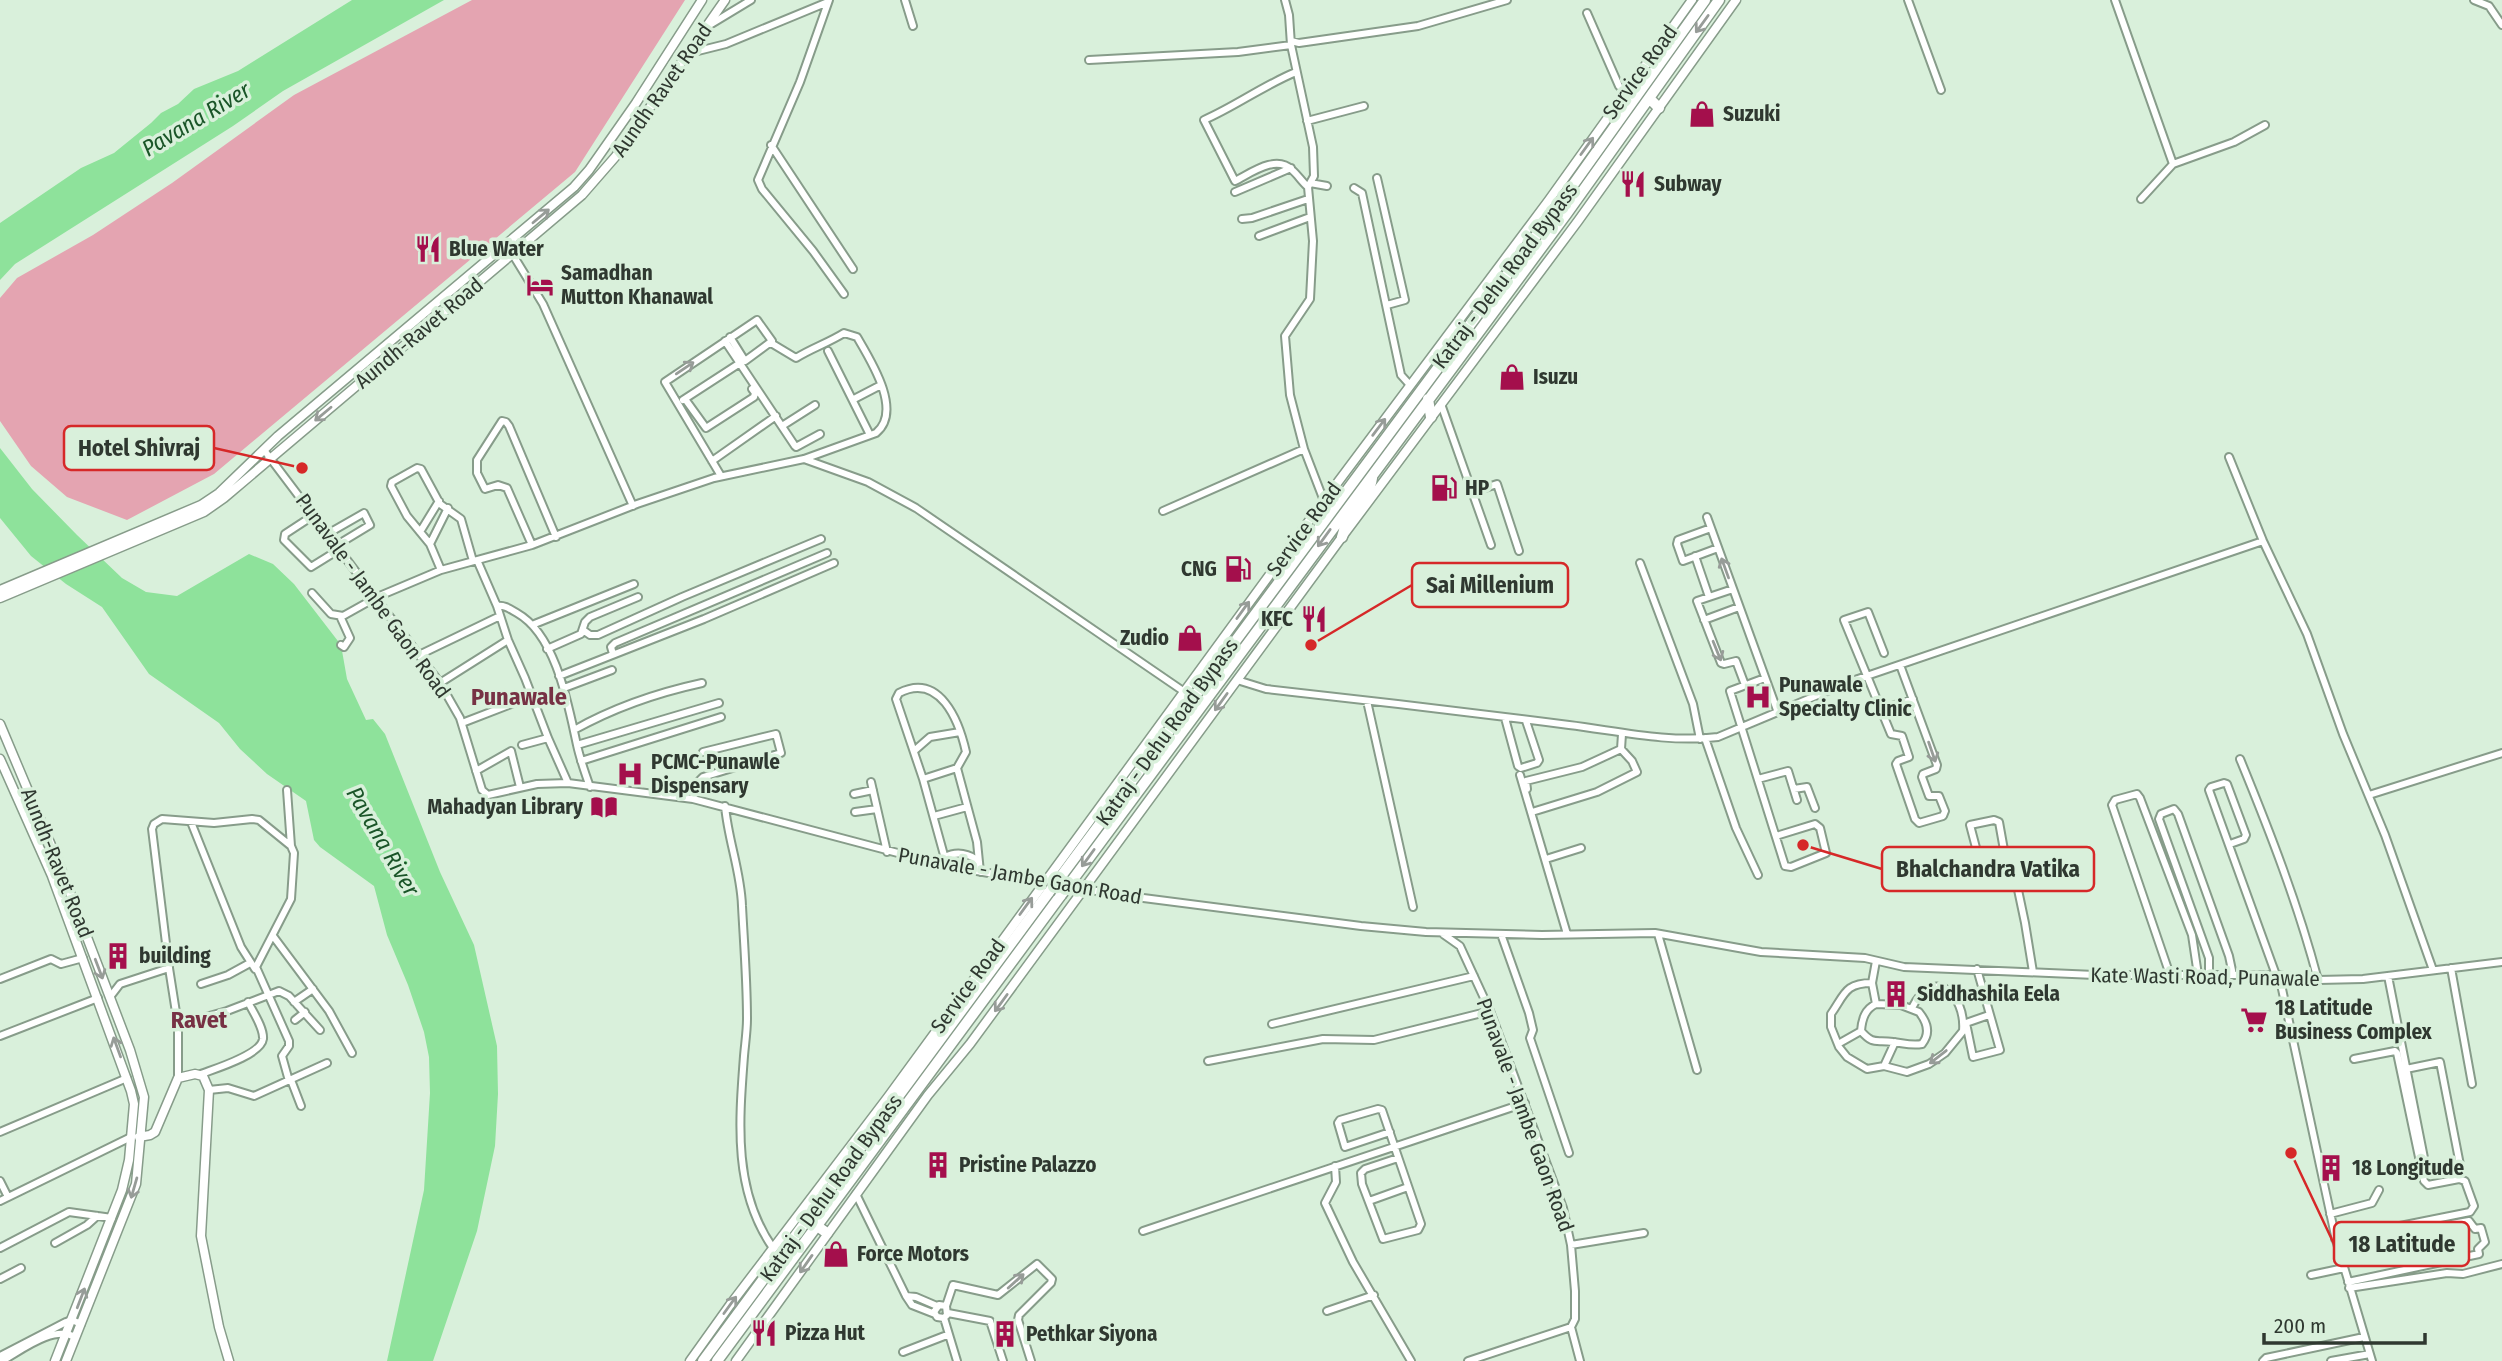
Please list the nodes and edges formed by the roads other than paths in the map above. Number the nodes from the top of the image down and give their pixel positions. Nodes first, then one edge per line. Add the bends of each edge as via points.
1 (702, 0) edge
2 (725, 0) edge
3 (751, 0) edge
4 (905, 0) edge
5 (1285, 0) edge
6 (1507, 0) edge
7 (1692, 0) edge
8 (1706, 0) edge
9 (1719, 0) edge
10 (1736, 0) edge
11 (1908, 0) edge
12 (2115, 0) edge
13 (2474, 0) edge
14 (829, 1) edge
15 (1587, 13) dead end
16 (2502, 25) edge
17 (913, 26) dead end
18 (707, 27) junction
19 (1291, 43) junction
20 (690, 52) junction
21 (1089, 60) dead end
22 (1296, 72) junction
23 (1941, 90) dead end
24 (1626, 93) junction
25 (1649, 98) junction
26 (1364, 106) dead end
27 (1659, 108) junction
28 (1307, 121) junction
29 (2265, 125) dead end
30 (771, 145) junction
31 (2173, 164) junction
32 (1291, 167) junction
33 (589, 170) joint
34 (1377, 177) dead end
35 (598, 178) joint
36 (1309, 185) junction
37 (1327, 186) dead end
38 (1354, 188) dead end
39 (1236, 192) dead end
40 (1308, 198) junction
41 (2141, 199) dead end
42 (1310, 217) junction
43 (1242, 219) dead end
44 (1259, 236) dead end
45 (513, 255) junction
46 (1501, 264) junction
47 (853, 269) dead end
48 (1505, 276) junction
49 (844, 294) dead end
50 (1387, 305) junction
51 (728, 339) junction
52 (771, 343) junction
53 (828, 351) dead end
54 (738, 364) junction
55 (881, 385) junction
56 (1410, 385) junction
57 (685, 399) junction
58 (854, 399) junction
59 (1429, 399) junction
60 (678, 403) junction
61 (1441, 404) junction
62 (815, 405) dead end
63 (776, 416) junction
64 (1431, 418) junction
65 (782, 426) junction
66 (820, 435) dead end
67 (870, 435) junction
68 (805, 443) junction
69 (1395, 443) junction
70 (1304, 449) junction
71 (264, 450) junction
72 (1406, 450) junction
73 (808, 457) junction
74 (2229, 457) dead end
75 (271, 459) junction
76 (712, 461) junction
77 (1372, 474) junction
78 (721, 476) junction
79 (1473, 492) junction
80 (221, 495) junction
81 (1324, 501) junction
82 (439, 502) junction
83 (633, 506) junction
84 (448, 508) junction
85 (1164, 511) dead end
86 (314, 515) junction
87 (1707, 517) dead end
88 (1711, 528) junction
89 (420, 532) junction
90 (328, 533) junction
91 (556, 537) junction
92 (1342, 537) junction
93 (821, 539) dead end
94 (2263, 541) junction
95 (430, 544) junction
96 (533, 545) junction
97 (1491, 545) dead end
98 (339, 547) junction
99 (1718, 548) junction
100 (1519, 551) dead end
101 (827, 553) dead end
102 (1695, 556) junction
103 (475, 561) junction
104 (834, 563) dead end
105 (1640, 563) dead end
106 (441, 570) junction
107 (634, 584) dead end
108 (16, 586) junction
109 (1733, 589) junction
110 (0, 590) edge
111 (312, 593) dead end
112 (377, 597) junction
113 (638, 597) dead end
114 (1709, 597) junction
115 (0, 598) edge
116 (497, 606) junction
117 (1739, 607) junction
118 (340, 616) junction
119 (500, 616) junction
120 (1704, 620) junction
121 (532, 625) junction
122 (583, 630) junction
123 (508, 640) junction
124 (341, 645) dead end
125 (547, 649) junction
126 (1884, 653) dead end
127 (612, 654) junction
128 (419, 655) junction
129 (1900, 664) junction
130 (612, 670) dead end
131 (559, 676) junction
132 (1867, 676) junction
133 (1765, 678) junction
134 (1237, 680) junction
135 (440, 683) junction
136 (702, 683) dead end
137 (1745, 685) junction
138 (564, 688) junction
139 (1188, 694) junction
140 (532, 696) junction
141 (1913, 699) junction
142 (1367, 701) junction
143 (719, 704) dead end
144 (1880, 709) junction
145 (1777, 710) junction
146 (721, 717) dead end
147 (1505, 718) junction
148 (1526, 721) junction
149 (462, 723) junction
150 (0, 724) edge
151 (1742, 726) junction
152 (574, 730) junction
153 (960, 732) junction
154 (1622, 734) junction
155 (548, 738) junction
156 (1703, 739) junction
157 (522, 745) dead end
158 (577, 746) junction
159 (1621, 749) junction
160 (914, 751) junction
161 (704, 752) dead end
162 (2502, 753) edge
163 (0, 759) edge
164 (2240, 759) dead end
165 (581, 761) junction
166 (957, 768) junction
167 (476, 771) junction
168 (1520, 775) dead end
169 (923, 779) junction
170 (1758, 779) junction
171 (568, 783) junction
172 (590, 786) junction
173 (520, 787) junction
174 (1794, 789) junction
175 (287, 790) dead end
176 (854, 794) dead end
177 (2369, 795) junction
178 (693, 799) junction
179 (1797, 800) dead end
180 (725, 806) junction
181 (967, 807) junction
182 (1815, 808) dead end
183 (877, 809) junction
184 (855, 811) dead end
185 (1533, 812) junction
186 (934, 816) junction
187 (191, 822) junction
188 (1776, 836) junction
189 (2230, 844) junction
190 (291, 846) junction
191 (1581, 848) dead end
192 (887, 852) junction
193 (2004, 853) junction
194 (945, 857) junction
195 (1546, 859) junction
196 (979, 862) junction
197 (947, 866) junction
198 (980, 872) junction
199 (1758, 875) dead end
200 (1046, 887) junction
201 (1085, 889) junction
202 (1413, 907) dead end
203 (1442, 933) junction
204 (1501, 934) junction
205 (1567, 934) junction
206 (1658, 934) junction
207 (273, 936) junction
208 (83, 958) junction
209 (1876, 961) junction
210 (250, 962) junction
211 (2502, 962) edge
212 (169, 968) junction
213 (1937, 968) junction
214 (2451, 968) junction
215 (1977, 969) junction
216 (2433, 970) junction
217 (257, 971) junction
218 (2033, 972) junction
219 (2170, 975) junction
220 (2198, 975) junction
221 (2209, 975) junction
222 (2233, 975) junction
223 (2277, 975) junction
224 (1474, 976) junction
225 (2388, 976) junction
226 (0, 979) edge
227 (2318, 980) junction
228 (1872, 983) junction
229 (201, 984) dead end
230 (1938, 986) junction
231 (313, 989) junction
232 (267, 994) junction
233 (110, 997) junction
234 (98, 998) junction
235 (248, 1002) junction
236 (295, 1002) junction
237 (1877, 1004) junction
238 (1912, 1008) junction
239 (1490, 1011) junction
240 (304, 1012) junction
241 (1989, 1015) junction
242 (295, 1020) dead end
243 (1272, 1024) dead end
244 (178, 1025) junction
245 (320, 1030) dead end
246 (1861, 1031) junction
247 (0, 1036) edge
248 (1895, 1042) junction
249 (1838, 1044) junction
250 (352, 1053) dead end
251 (2354, 1059) dead end
252 (1208, 1061) dead end
253 (327, 1063) dead end
254 (1884, 1066) junction
255 (2406, 1069) junction
256 (1697, 1070) dead end
257 (201, 1074) junction
258 (127, 1078) junction
259 (178, 1078) junction
260 (290, 1081) junction
261 (2472, 1084) dead end
262 (209, 1090) junction
263 (1525, 1103) junction
264 (301, 1106) dead end
265 (0, 1132) edge
266 (1390, 1132) junction
267 (131, 1137) junction
268 (142, 1137) junction
269 (1394, 1146) junction
270 (1569, 1153) dead end
271 (1398, 1158) junction
272 (1335, 1166) junction
273 (0, 1181) edge
274 (1408, 1187) junction
275 (2379, 1189) dead end
276 (856, 1193) junction
277 (8, 1197) junction
278 (1368, 1200) junction
279 (0, 1201) edge
280 (2330, 1214) junction
281 (97, 1216) junction
282 (112, 1218) junction
283 (817, 1226) junction
284 (1143, 1231) dead end
285 (827, 1233) junction
286 (1644, 1233) dead end
287 (2336, 1242) junction
288 (55, 1243) dead end
289 (1571, 1245) junction
290 (0, 1248) edge
291 (773, 1248) junction
292 (2502, 1264) edge
293 (21, 1268) dead end
294 (2344, 1268) junction
295 (2311, 1275) dead end
296 (0, 1279) edge
297 (2349, 1285) junction
298 (1374, 1296) junction
299 (936, 1310) junction
300 (1327, 1311) dead end
301 (946, 1312) junction
302 (76, 1322) junction
303 (1571, 1327) junction
304 (71, 1335) junction
305 (947, 1335) junction
306 (2364, 1337) junction
307 (903, 1352) dead end
308 (0, 1356) edge
309 (2371, 1357) edge
310 (2, 1361) edge
311 (55, 1361) edge
312 (66, 1361) edge
313 (229, 1361) edge
314 (690, 1361) edge
315 (703, 1361) edge
316 (717, 1361) edge
317 (736, 1361) edge
318 (957, 1361) edge
319 (1003, 1361) edge
320 (1031, 1361) edge
321 (1411, 1361) edge
322 (1468, 1361) edge
323 (1580, 1361) edge
324 (2263, 1361) edge
325 (2331, 1361) edge

1 - 33 main road, Aundh Ravet Road
2 - 18 main road, Aundh Ravet Road
3 - 18 street
4 - 17 street
5 - 19 street
6 - 19 street via 1418,26
7 - 24 main road, Service Road
8 - 48 highway, Katraj - Dehu Road Bypass
9 -> 25 highway, Katraj - Dehu Road Bypass
10 - 27 main road, Service Road
11 - 23 street
12 - 31 street
13 - 16 street via 2489,6
14 - 20 street via 726,44
14 - 30 street
15 - 24 street
18 - 20 main road, Aundh Ravet Road
19 - 21 street via 1238,52
19 - 22 street
20 - 35 main road, Aundh Ravet Road
22 - 28 street
22 - 32 street via 1204,120 1235,181 1268,165
46 -> 24 main road, Service Road
25 - 27 highway
25 - 59 highway, Katraj - Dehu Road Bypass
26 - 28 street
27 - 61 main road, Service Road
28 - 36 street via 1314,176
29 - 31 street via 2234,142
30 - 47 street
30 - 49 street via 759,175 760,185
31 - 41 street
32 - 36 street
32 - 39 street
71 -> 33 main road, Aundh-Ravet Road via 564,197
34 - 50 street via 1405,300
35 - 45 main road, Aundh-Ravet Road
36 - 37 street
36 - 40 street
38 - 50 street via 1362,193
40 - 42 street
40 - 43 street
42 - 44 street
42 - 70 street via 1310,299 1285,335 1290,395
45 -> 75 main road, Aundh-Ravet Road
45 - 83 street via 543,304
46 - 48 highway
46 - 56 main road, Service Road
48 - 139 highway, Katraj - Dehu Road Bypass
50 - 56 street via 1401,375
51 - 52 street via 745,361
51 - 52 street via 757,320
51 - 54 street
60 -> 51 street via 666,382
52 - 55 street via 796,358 820,343 853,334
53 - 58 street
54 - 57 street
54 - 57 street via 754,397 706,428
54 - 63 street
55 - 58 street
55 - 67 street via 887,418 879,431
81 -> 56 main road, Service Road
57 - 60 street
58 - 67 street
59 - 64 highway
59 - 69 highway, Katraj - Dehu Road Bypass
60 - 76 street
61 - 64 main road, Service Road
61 - 79 street
62 - 65 street
63 - 65 street
63 - 76 street
64 - 72 main road, Service Road
65 - 68 street via 796,447
66 - 68 street
67 - 73 street
68 - 73 street
69 - 72 highway
69 - 77 highway, Katraj - Dehu Road Bypass
70 - 81 street
70 - 85 street
71 - 75 street, Punavale - Jambe Gaon Road
71 - 80 main road, Aundh-Ravet Road
72 - 92 main road, Service Road
73 - 78 street
73 - 139 street via 916,508
74 - 94 street
75 - 80 main road, Aundh-Ravet Road
75 - 86 street, Punavale - Jambe Gaon Road
76 - 78 street
77 - 92 highway via 1370,487 1345,523
77 -> 283 highway, Katraj - Dehu Road Bypass, bridge
78 - 83 street
79 - 97 street
79 - 100 street via 1497,484
80 - 108 main road
139 -> 81 main road, Service Road
82 - 84 street
82 - 89 street
82 - 89 street via 419,468 391,484
83 - 91 street
84 - 95 street
84 - 103 street via 461,519
86 - 90 street, Punavale - Jambe Gaon Road
86 - 98 street via 285,534 284,540 309,567
87 - 88 street
88 - 99 street
88 - 102 street via 1676,542 1683,561
89 - 95 street
90 - 98 street, Punavale - Jambe Gaon Road
90 - 98 street via 364,513 370,525
91 - 96 street
91 - 96 street via 509,426 502,421 477,460 477,473 485,489 507,488
92 - 134 main road, Service Road
93 - 122 street via 598,635
94 - 129 street
94 - 177 street via 2307,634
95 - 106 street
96 - 103 street
98 - 112 street, Punavale - Jambe Gaon Road
99 - 102 street
109 -> 99 street
101 - 127 street via 615,643
102 - 114 street
103 - 106 street
103 - 116 street
104 - 127 street
105 - 156 street
106 - 112 street
107 - 121 street
108 - 110 main road
108 - 115 main road
109 - 114 street
109 - 117 street
111 - 118 street via 331,614
112 - 118 street
112 - 128 street, Punavale - Jambe Gaon Road
113 - 122 street via 590,617
114 - 120 street via 1697,601
116 - 119 street
116 - 121 street via 503,605
117 - 120 street
117 - 133 street
118 - 124 street via 350,638
119 - 123 street
119 - 128 street
120 -> 137 street via 1721,663 1736,661
121 - 125 street
122 - 125 street
123 - 135 street
123 - 140 street
125 - 131 street
126 - 132 street via 1868,612 1844,620
127 - 131 street
128 - 135 street, Punavale - Jambe Gaon Road
129 - 132 street
129 - 141 street
130 - 138 street
131 - 138 street
132 - 144 street
132 - 145 street
133 - 137 street
133 - 145 street
134 - 142 street via 1266,689
134 -> 201 main road, Service Road
135 - 149 street, Punavale - Jambe Gaon Road
136 - 152 street via 657,693
137 - 151 street via 1730,691
138 - 152 street
139 - 200 main road, Service Road
139 - 200 highway, Katraj - Dehu Road Bypass, bridge via 1059,879
140 - 149 street
140 - 155 street
141 - 144 street
141 -> 144 street via 1937,765 1922,777 1930,797 1939,796 1943,816 1919,823 1915,819 1896,764 1909,755 1902,736 1891,735
142 - 147 street
142 - 202 street
143 - 158 street
145 - 151 street
146 - 165 street
147 - 148 street
147 - 148 street via 1521,768 1539,760
148 - 154 street
149 - 167 street, Punavale - Jambe Gaon Road
150 -> 233 main road, Aundh-Ravet Road
151 - 156 street
151 - 170 street
152 - 158 street
153 - 160 street via 930,737
153 - 160 street via 945,701 920,689 899,693 896,699
153 - 166 street via 966,752
154 - 156 street
154 - 159 street
155 - 157 street
155 - 171 street
156 - 199 street
158 - 165 street
159 - 185 street via 1582,767 1526,781
159 - 185 street via 1637,772 1597,792
160 - 169 street
161 - 178 street via 776,734 781,753 703,777 696,783
162 - 177 street
163 - 208 main road, Aundh-Ravet Road
164 - 227 street via 2304,925
165 - 172 street
166 - 169 street
166 - 181 street
167 - 173 street, Punavale - Jambe Gaon Road via 488,795
167 - 173 street via 510,751
168 - 185 street
169 - 186 street
170 - 174 street via 1788,771
170 - 188 street
171 - 172 street, Punavale - Jambe Gaon Road
171 - 173 street, Punavale - Jambe Gaon Road
172 - 178 street, Punavale - Jambe Gaon Road
174 - 179 street
174 - 182 street via 1807,787
175 - 190 street
176 - 183 street via 872,786
177 - 216 street
178 - 180 street, Punavale - Jambe Gaon Road
180 - 192 street, Punavale - Jambe Gaon Road
180 - 291 street via 743,914 747,1021 740,1159 757,1223
181 - 186 street
181 - 196 street
183 - 184 street
183 - 192 street
185 - 195 street
186 - 194 street
187 - 190 street via 259,820
187 - 210 street
187 - 212 street via 162,819 152,829
188 - 188 street via 1788,867 1826,853 1815,824
189 - 189 street via 2209,790 2224,783 2246,835
189 - 223 street
190 - 207 street via 293,888
191 - 195 street
192 - 197 street, Punavale - Jambe Gaon Road
193 - 193 street via 1997,820 1970,825 1979,859
193 - 218 street via 2009,878 2017,885
194 - 196 street via 969,855
194 - 197 street
195 - 205 street
196 - 198 street
197 - 198 street, Punavale - Jambe Gaon Road
198 - 200 street, Punavale - Jambe Gaon Road
200 - 201 street, Punavale - Jambe Gaon Road
291 -> 200 main road, Service Road
200 - 315 highway, Katraj - Dehu Road Bypass
201 - 203 street, Punavale - Jambe Gaon Road
201 -> 276 main road, Service Road
203 - 204 street, Kate Wasti Road, Punawale
203 - 224 street, Punavale - Jambe Gaon Road via 1460,946
204 - 205 street, Kate Wasti Road, Punawale
204 - 270 street
205 - 206 street, Kate Wasti Road, Punawale
206 - 209 street, Kate Wasti Road, Punawale via 1761,951
206 - 256 street
207 - 217 street
207 - 231 street
208 - 226 street via 66,964 51,959
208 - 234 main road, Aundh-Ravet Road
209 - 213 street, Kate Wasti Road, Punawale
209 - 228 street
210 - 217 street
210 - 229 street
211 - 214 street, Kate Wasti Road, Punawale
212 - 233 street via 120,985
212 - 244 street
213 - 215 street, Kate Wasti Road, Punawale
213 - 230 street
214 - 216 street, Kate Wasti Road, Punawale
214 - 261 street
215 - 218 street, Kate Wasti Road, Punawale
215 - 241 street
216 - 225 street, Kate Wasti Road, Punawale
217 - 232 street
218 - 219 street, Kate Wasti Road, Punawale
219 - 220 street, Kate Wasti Road, Punawale
219 - 220 street via 2112,805 2137,794 2192,935
220 - 221 street, Kate Wasti Road, Punawale
221 - 222 street, Kate Wasti Road, Punawale
221 - 222 street via 2209,958 2159,819 2174,809
222 - 223 street, Kate Wasti Road, Punawale
223 - 227 street, Kate Wasti Road, Punawale
223 - 280 street
224 - 239 street, Punavale - Jambe Gaon Road
224 - 243 street
225 - 227 street, Kate Wasti Road, Punawale
225 - 255 street
228 - 237 street
228 - 249 street via 1856,982 1831,1014
230 - 238 street via 1919,994
230 -> 254 street via 1951,992 1962,1010 1963,1031 1929,1064 1907,1072
231 - 236 street
231 - 250 street
232 - 235 street
232 - 236 street via 282,992
232 - 260 street via 289,1041 282,1056
233 - 268 main road, Aundh-Ravet Road via 142,1088
234 - 247 street
258 -> 234 main road, Aundh-Ravet Road
235 - 244 street
235 - 257 street via 261,1029 260,1044 247,1055
236 - 240 street
237 - 238 street
237 - 246 street via 1865,1013
238 - 248 street via 1926,1022 1926,1039 1918,1045
239 - 252 street via 1374,1040 1323,1039
239 - 263 street, Punavale - Jambe Gaon Road
240 - 242 street
240 - 245 street
241 - 241 street via 2000,1050 1973,1057 1966,1023
244 - 259 street
246 - 248 street via 1880,1043
246 - 249 street
248 - 254 street
249 - 254 street via 1846,1057 1867,1069
251 - 287 street via 2397,1053 2424,1181 2428,1185 2465,1181 2474,1206 2470,1212
253 - 260 street
255 - 255 street via 2427,1173 2461,1170 2440,1062
257 - 259 main road
257 - 262 main road
258 - 265 street
258 - 267 main road, Aundh-Ravet Road via 134,1104
259 - 268 main road via 155,1132
260 - 262 street via 254,1096 234,1089
260 - 264 street
262 - 313 main road via 201,1236
263 - 269 street
263 - 289 street, Punavale - Jambe Gaon Road via 1563,1208
266 - 266 street via 1380,1109 1338,1123 1345,1147
266 - 269 street
267 - 268 main road
267 - 277 street
267 - 282 main road, Aundh-Ravet Road via 125,1181
268 -> 302 main road, Aundh-Ravet Road via 133,1194
269 - 271 street
269 - 272 street
271 - 274 street
271 - 278 street via 1361,1173
272 - 284 street
272 - 298 street via 1336,1182 1325,1203 1328,1213
273 - 277 street
274 - 278 street
274 - 278 street via 1420,1220 1418,1230 1384,1239
275 - 280 street via 2372,1203
276 - 285 main road, Service Road
276 - 299 street via 912,1305
277 - 279 street
280 - 287 street
281 - 282 street
281 - 288 street
281 - 290 street via 69,1212
302 -> 282 main road, Aundh-Ravet Road
283 - 285 highway
283 - 316 highway, Katraj - Dehu Road Bypass
285 -> 317 main road, Service Road
286 - 289 street
287 - 294 street
287 - 297 street via 2469,1221 2474,1229 2481,1228 2484,1245 2479,1254
289 - 303 street, Punavale - Jambe Gaon Road via 1576,1310
314 -> 291 main road, Service Road
292 - 297 street via 2463,1274
293 - 296 street
294 - 295 street
294 - 297 street
297 - 306 street
298 - 300 street
298 - 321 street
299 - 301 street
299 - 301 street via 939,1318
301 - 305 street
301 - 319 street via 990,1321
301 -> 320 street via 953,1285 998,1295 1037,1264 1052,1279 1019,1315
302 - 304 main road, Aundh-Ravet Road
302 - 308 street via 40,1333
303 - 322 street
303 - 323 street
304 - 310 street via 55,1333
304 - 311 main road, Aundh-Ravet Road
304 - 312 main road, Aundh-Ravet Road
305 - 307 street
305 - 318 street
306 - 309 street
306 - 324 street
309 - 325 street

